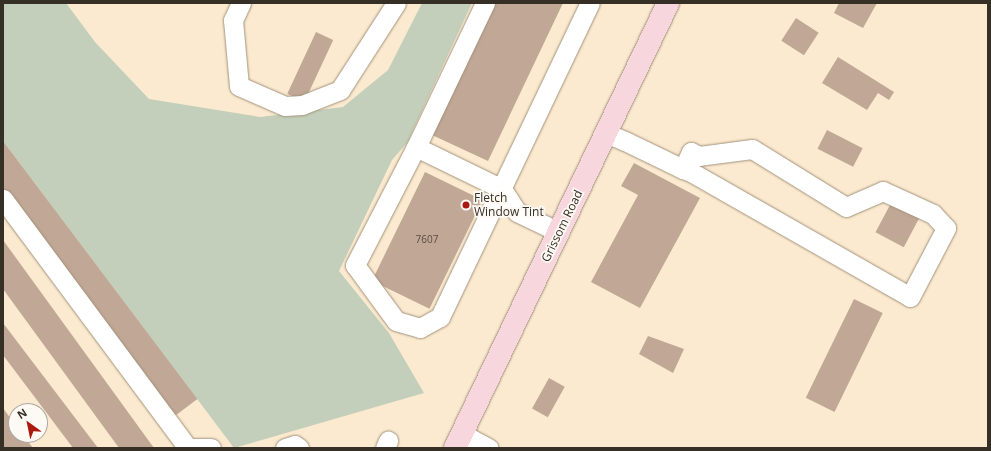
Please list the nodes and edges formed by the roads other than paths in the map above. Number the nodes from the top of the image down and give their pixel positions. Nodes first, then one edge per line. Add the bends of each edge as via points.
1 (241, 3) edge
2 (396, 3) edge
3 (485, 3) edge
4 (590, 3) edge
5 (668, 3) edge
6 (606, 133) junction
7 (416, 147) junction
8 (683, 169) junction
9 (502, 189) junction
10 (3, 199) edge
11 (558, 232) junction
12 (459, 441) edge
13 (186, 448) edge
14 (211, 448) edge
15 (285, 448) edge
16 (299, 448) edge
17 (488, 448) edge

1 - 2 lane via 233,20 239,86 285,106 302,105 340,90
3 - 7 lane
4 - 9 lane
5 - 6 main road, Grissom Road
6 - 8 lane
6 - 11 main road, Grissom Road
7 - 9 lane
7 - 9 lane via 355,265 396,321 420,328 440,317
8 - 8 lane via 910,298 946,228 933,214 883,191 846,207 752,149 699,156 691,152
9 - 11 lane via 517,212
10 - 13 lane
11 - 12 main road, Grissom Road
12 - 17 lane
13 - 14 lane
15 - 16 lane via 295,444

